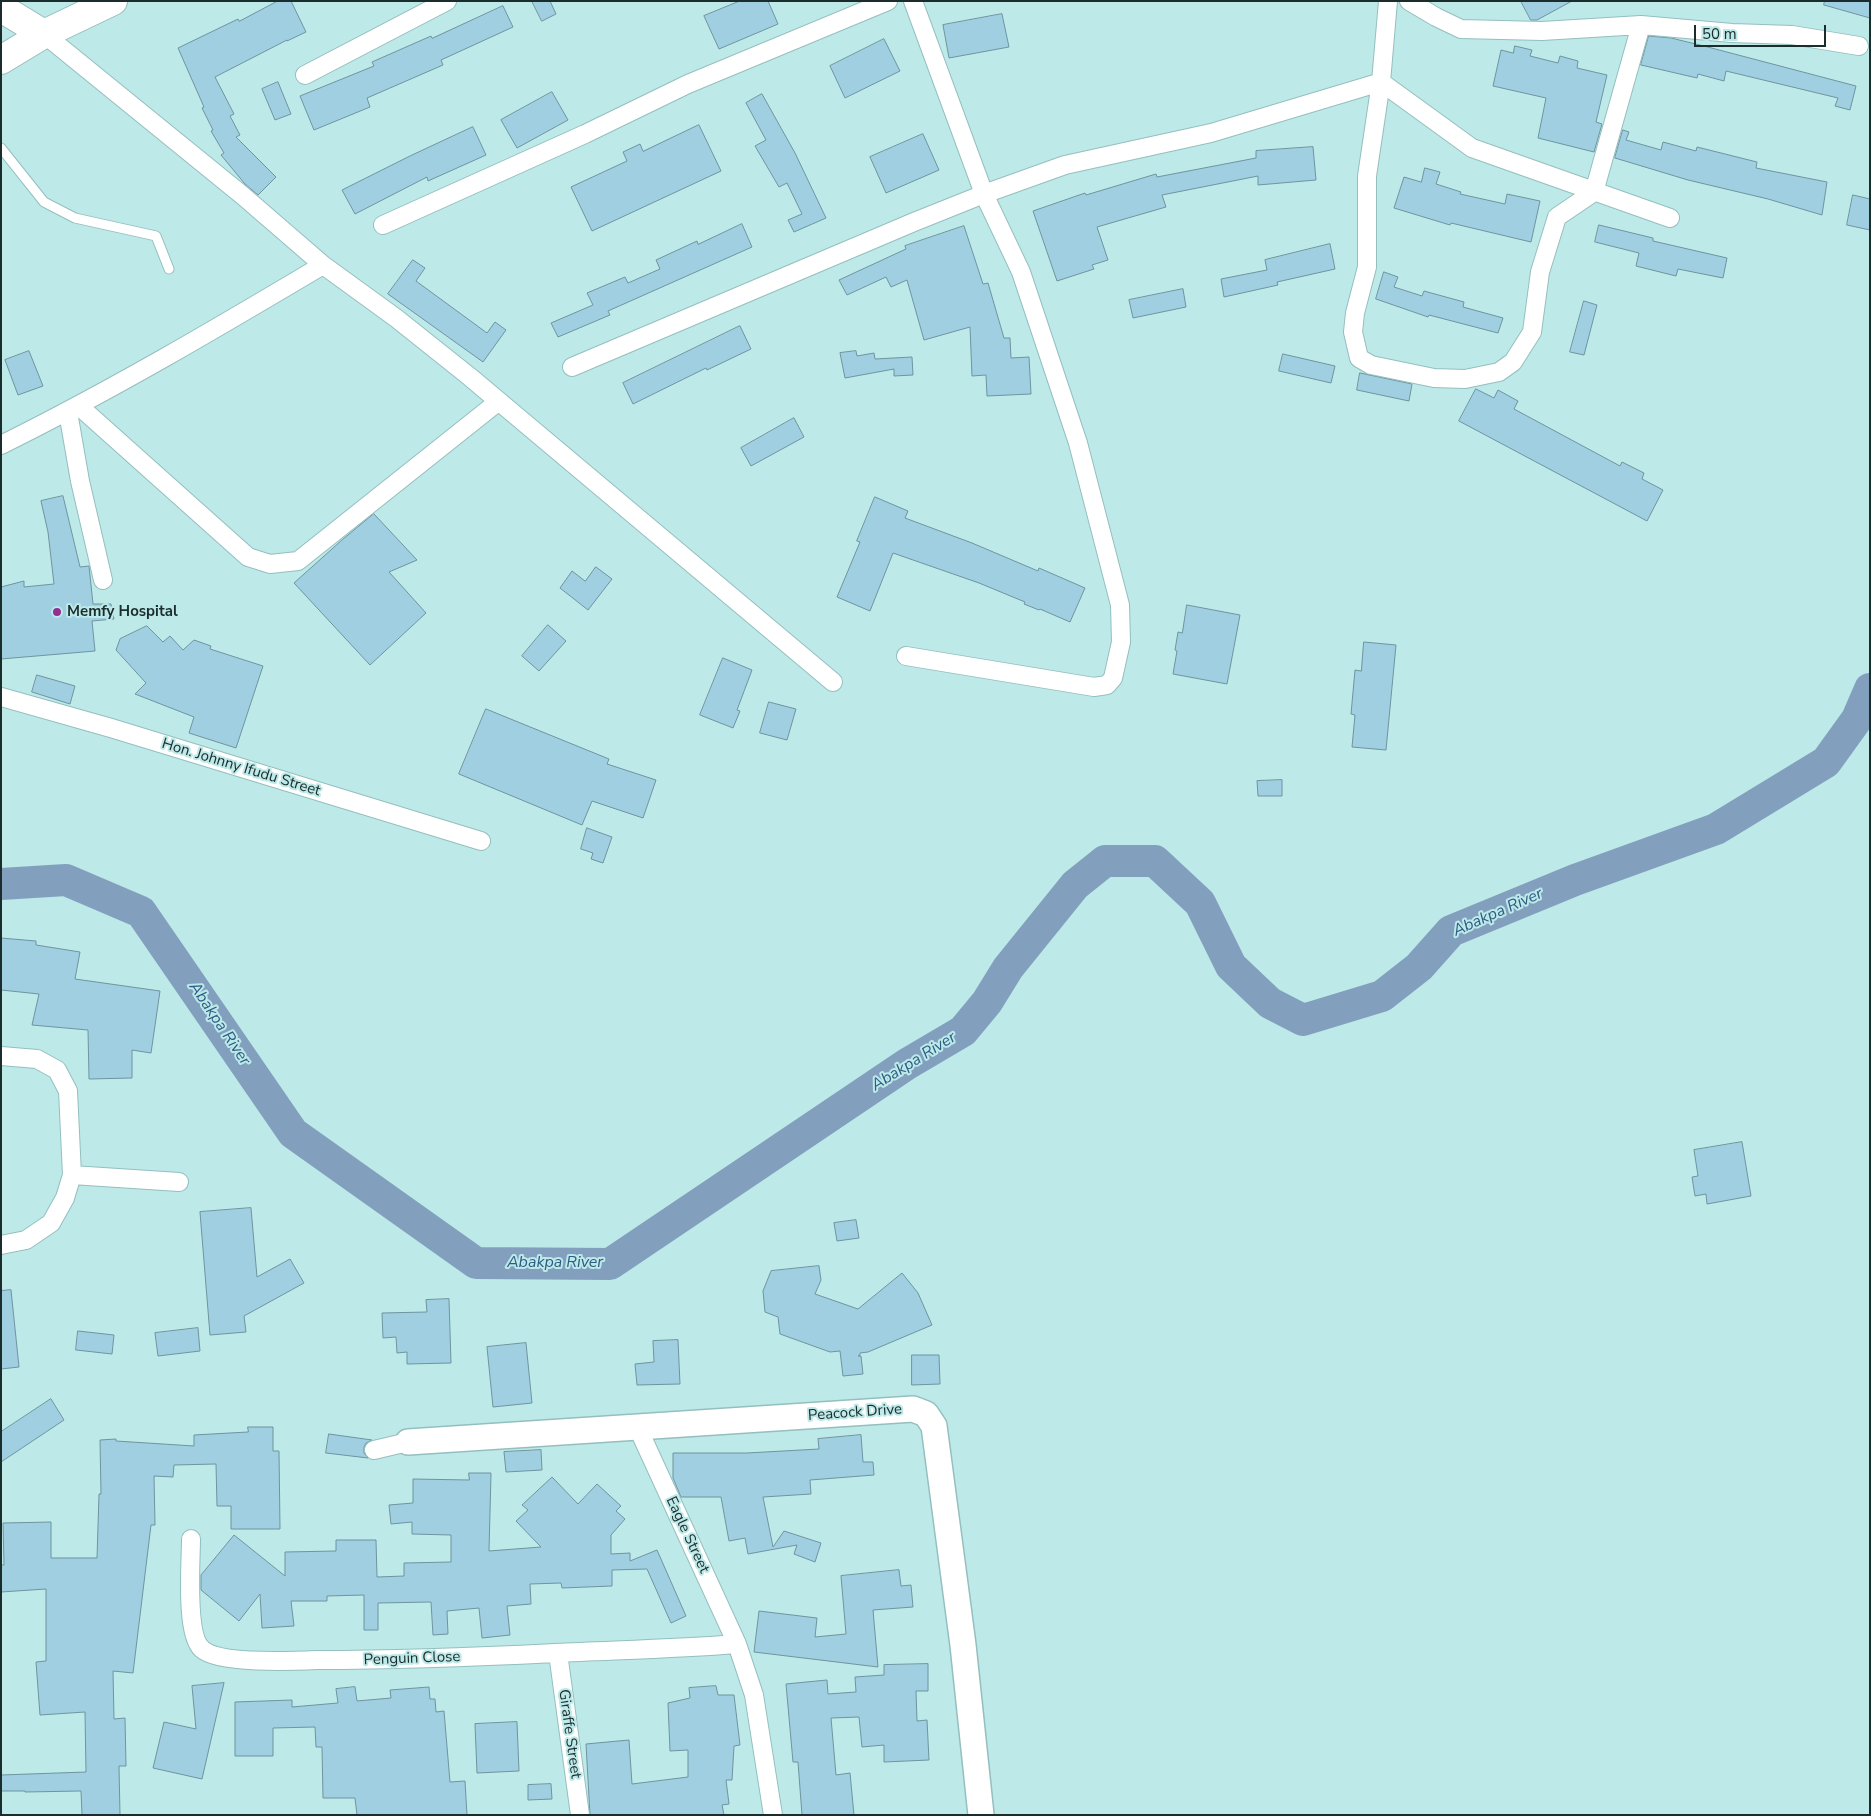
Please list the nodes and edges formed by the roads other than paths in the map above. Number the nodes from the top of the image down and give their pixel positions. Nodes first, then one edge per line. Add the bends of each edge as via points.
1 (113, 1) edge
2 (448, 1) edge
3 (888, 1) edge
4 (914, 1) edge
5 (1388, 1) edge
6 (1409, 1) edge
7 (1, 8) edge
8 (1641, 25) junction
9 (44, 34) junction
10 (1859, 46) dead end
11 (1, 60) edge
12 (305, 75) dead end
13 (1381, 82) junction
14 (1, 148) edge
15 (1594, 192) junction
16 (984, 194) junction
17 (1670, 218) dead end
18 (382, 226) dead end
19 (323, 265) junction
20 (168, 269) dead end
21 (572, 367) dead end
22 (499, 401) junction
23 (73, 409) junction
24 (1, 445) edge
25 (103, 580) dead end
26 (906, 656) dead end
27 (833, 682) dead end
28 (1, 697) edge
29 (481, 841) dead end
30 (1, 1056) edge
31 (72, 1174) junction
32 (179, 1182) dead end
33 (1, 1245) edge
34 (637, 1426) junction
35 (408, 1442) joint
36 (374, 1450) dead end
37 (191, 1539) dead end
38 (737, 1644) junction
39 (558, 1653) junction
40 (580, 1815) edge
41 (773, 1815) edge
42 (981, 1815) edge

1 - 9 main road
2 - 12 street
3 - 18 street via 688,84
4 - 16 street
5 - 13 street
6 - 8 street via 1461,29 1542,31
7 - 9 main road
8 - 10 street via 1792,35
8 - 15 street
9 - 11 main road
9 - 19 street
13 - 15 street via 1472,148
13 - 15 street via 1367,176 1367,267 1353,332 1359,358 1371,365 1434,378 1465,379 1499,372 1513,362 1532,332 1540,272 1556,217
13 - 16 street via 1210,133 1064,165
14 - 20 lane via 44,202 75,218 156,236
15 - 17 street
16 - 21 street
16 - 26 street via 1021,272 1078,443 1120,605 1121,642 1113,678 1107,685 1094,687
19 - 22 street
19 - 23 street
22 - 23 street via 298,561 270,564 248,557
22 - 27 street
23 - 24 street
23 - 25 street via 80,481
28 - 29 street, Hon. Johnny Ifudu Street
30 - 31 street via 37,1059 57,1070 68,1091
31 - 32 street
31 - 33 street via 65,1198 51,1223 26,1240
34 - 35 street, Peacock Drive
34 - 38 street, Eagle Street
34 - 42 street, Peacock Drive via 913,1409 926,1414 934,1426 963,1645
35 - 36 street
37 - 39 street, Penguin Close via 190,1602 195,1641 206,1653 241,1659 288,1660 410,1660
38 - 39 street, Penguin Close
38 - 41 street, Eagle Street via 754,1695
39 - 40 street, Giraffe Street

